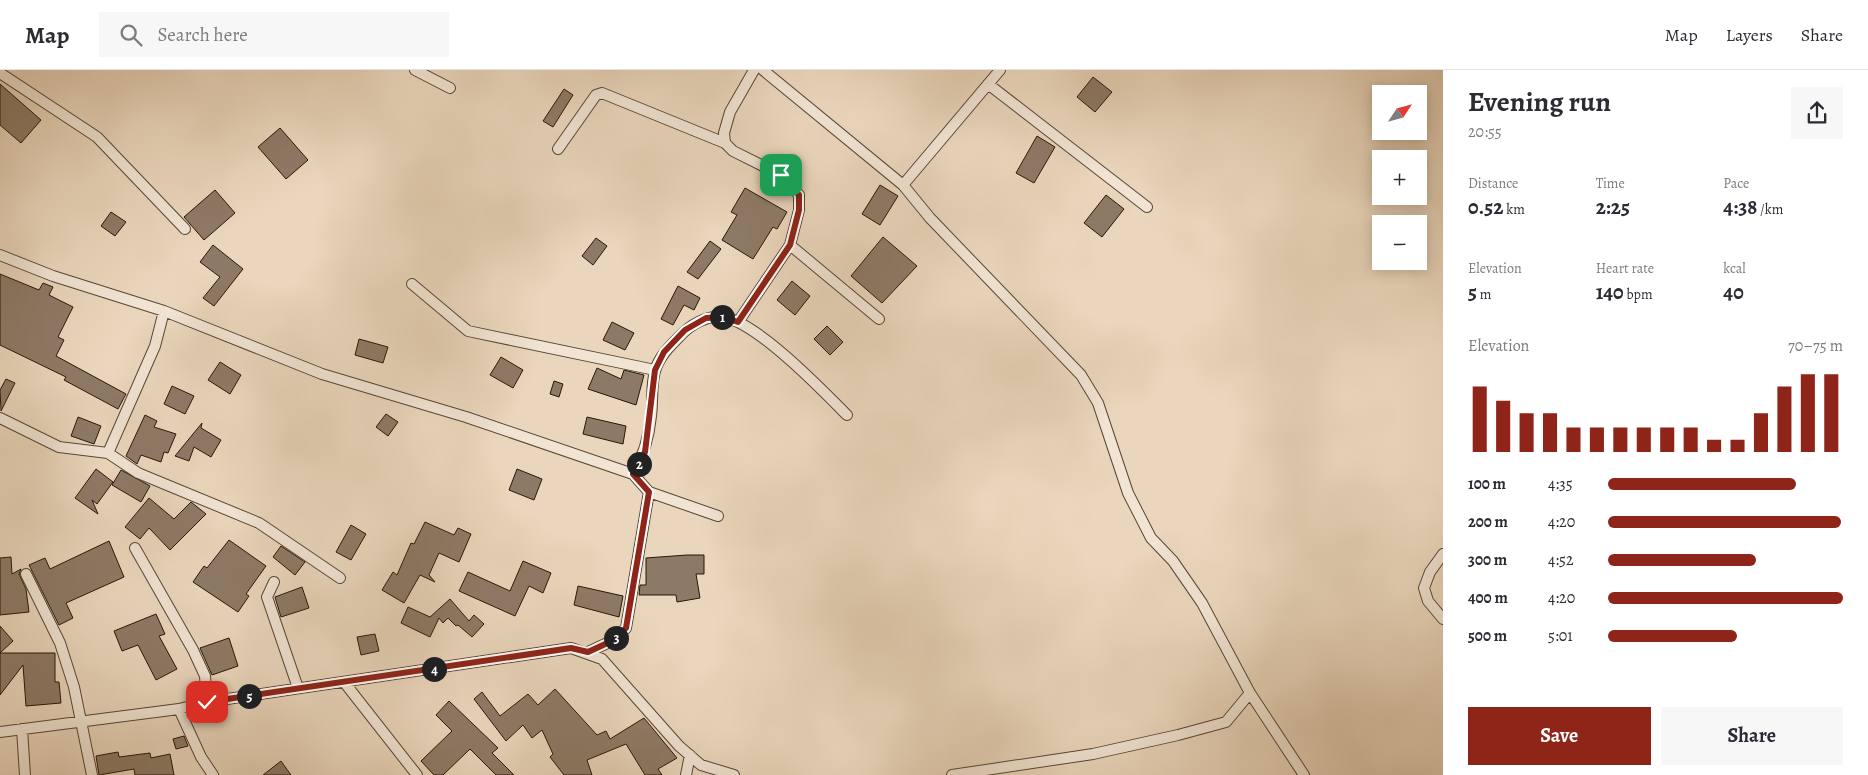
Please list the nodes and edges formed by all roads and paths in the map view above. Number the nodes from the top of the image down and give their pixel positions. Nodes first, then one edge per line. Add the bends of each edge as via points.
1 (415, 70) edge
2 (754, 70) edge
3 (763, 70) edge
4 (1000, 70) edge
5 (0, 72) edge
6 (988, 84) junction
7 (450, 88) dead end
8 (725, 143) junction
9 (558, 149) dead end
10 (903, 185) junction
11 (1146, 207) dead end
12 (185, 229) dead end
13 (790, 245) junction
14 (0, 255) edge
15 (412, 284) dead end
16 (164, 311) junction
17 (878, 319) dead end
18 (738, 322) junction
19 (655, 370) junction
20 (847, 416) dead end
21 (0, 418) edge
22 (108, 453) junction
23 (633, 474) junction
24 (649, 492) junction
25 (718, 516) dead end
26 (135, 548) dead end
27 (1443, 554) edge
28 (26, 574) dead end
29 (340, 578) dead end
30 (274, 582) dead end
31 (1443, 619) edge
32 (588, 652) junction
33 (344, 682) junction
34 (298, 688) junction
35 (1250, 693) junction
36 (207, 702) junction
37 (179, 709) junction
38 (81, 722) junction
39 (22, 729) junction
40 (0, 732) edge
41 (690, 755) junction
42 (25, 775) edge
43 (92, 775) edge
44 (213, 775) edge
45 (418, 775) edge
46 (686, 775) edge
47 (734, 775) edge
48 (952, 775) edge
49 (1304, 775) edge

1 - 7 street
2 - 8 street via 730,112
3 - 10 street
4 - 6 street
5 - 12 street via 97,137
6 - 10 street
6 - 11 street
8 - 9 street via 602,92 596,95
8 - 13 street via 733,151 781,175 799,195 799,210
10 - 35 street via 930,218 1081,375 1098,403 1128,492 1151,538 1173,561 1202,603
13 - 17 street
13 - 18 street
14 - 16 street via 53,276
15 - 19 street via 468,331
16 - 22 street via 154,346
16 - 23 street via 322,374 466,417
18 - 19 street via 722,317 706,318 685,330 664,352
18 - 20 street via 798,365
19 - 23 street via 645,452
21 - 22 street via 59,447
22 - 29 street via 138,473 259,523
23 - 24 street
24 - 25 street
24 - 32 street via 626,628 614,640
26 - 36 street via 193,650 205,676
27 - 31 street via 1430,572 1424,588 1428,601
28 - 38 street via 60,643
30 - 34 street via 267,597
32 - 33 street via 571,648
32 - 41 street via 612,669
33 - 34 street
33 - 45 street
34 - 36 street
35 - 48 street via 1226,722 1178,736 1093,754
35 - 49 street
36 - 37 street
37 - 38 street
37 - 44 street via 201,758
38 - 39 street
38 - 43 street
39 - 40 street
39 - 42 street
41 - 46 street
41 - 47 street via 701,764

